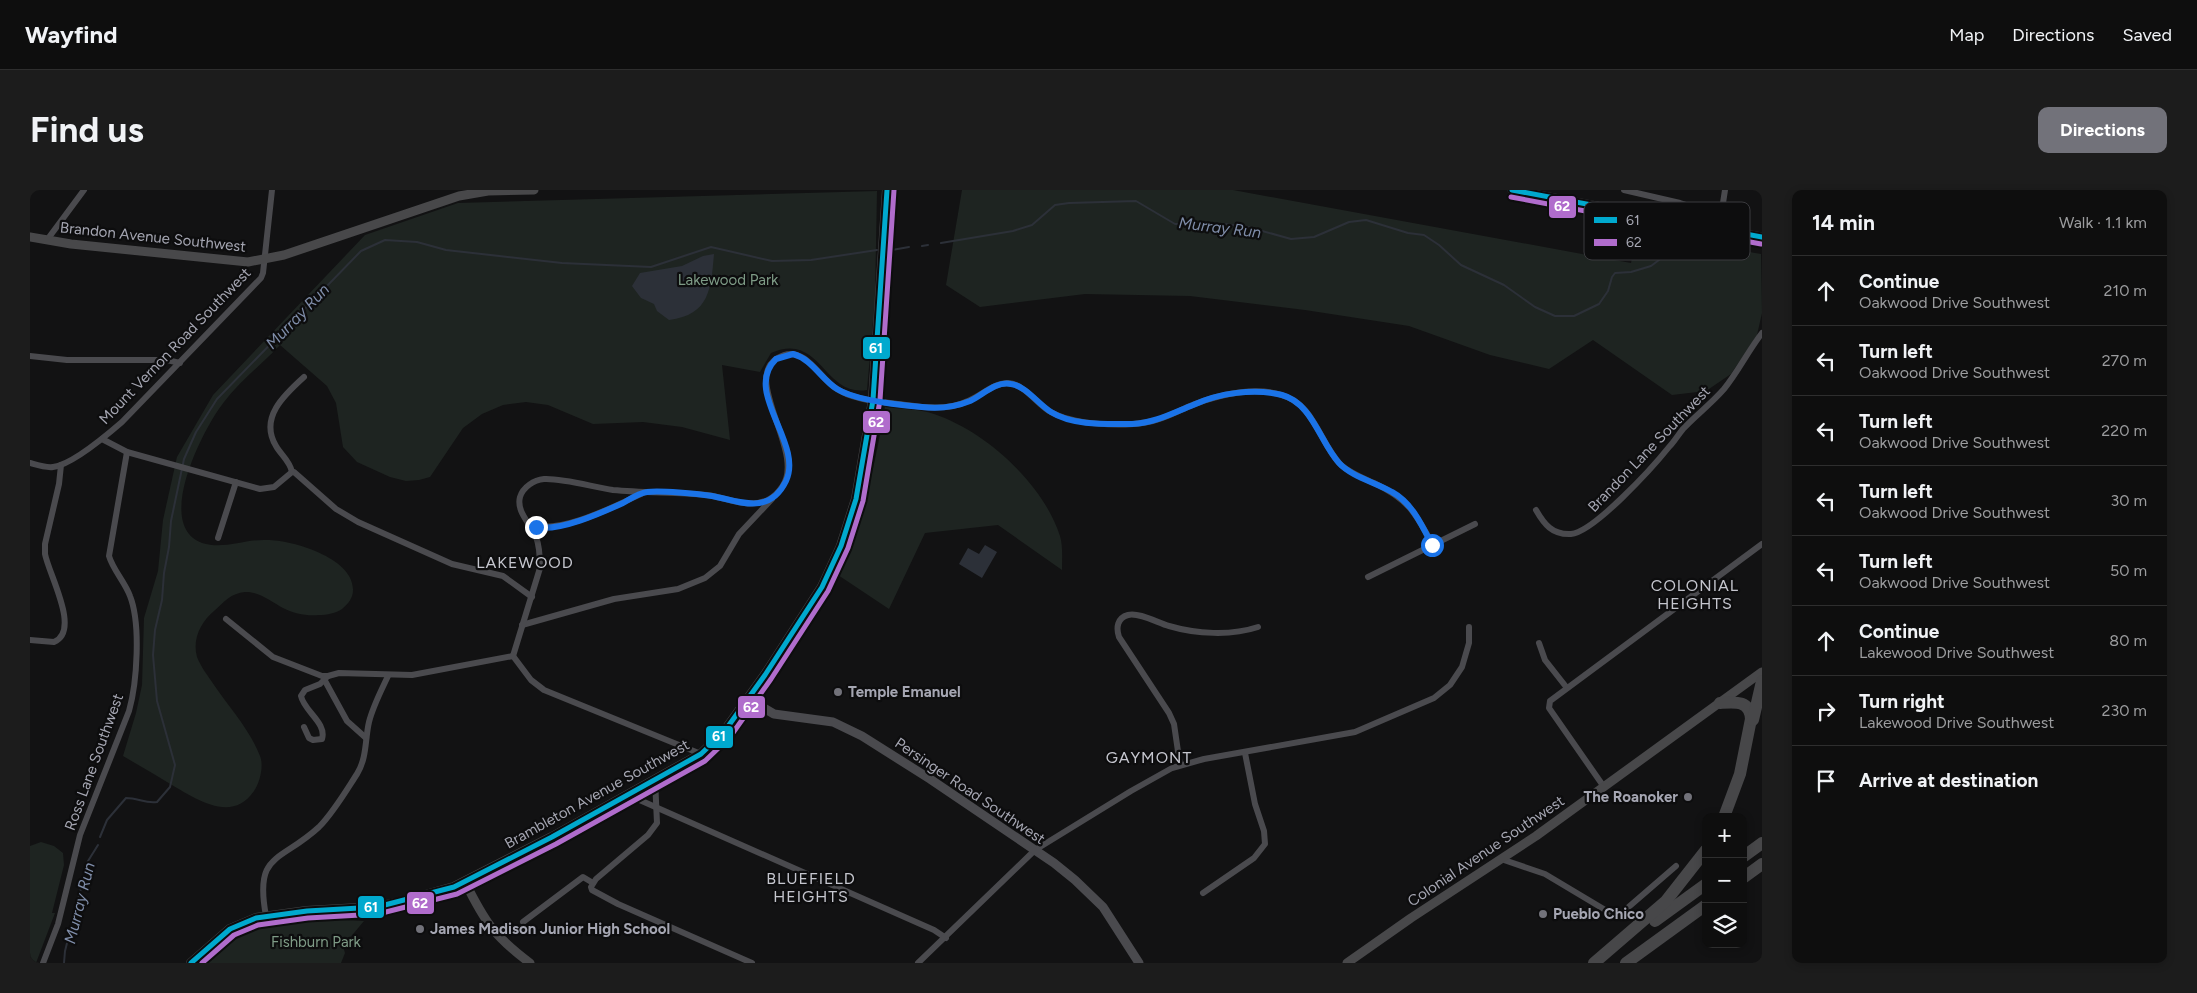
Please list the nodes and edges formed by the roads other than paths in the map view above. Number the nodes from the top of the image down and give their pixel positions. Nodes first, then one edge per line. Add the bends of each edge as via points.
1 (84, 190) edge
2 (272, 190) edge
3 (519, 190) edge
4 (534, 190) edge
5 (887, 190) edge
6 (1512, 190) edge
7 (1624, 190) edge
8 (1676, 202) edge
9 (1584, 204) edge
10 (30, 237) edge
11 (46, 240) junction
12 (265, 259) junction
13 (1762, 333) edge
14 (30, 356) edge
15 (180, 363) junction
16 (304, 377) dead end
17 (873, 400) junction
18 (102, 439) junction
19 (127, 452) junction
20 (30, 463) edge
21 (61, 465) junction
22 (292, 472) junction
23 (236, 482) junction
24 (646, 492) junction
25 (772, 498) junction
26 (1536, 510) dead end
27 (529, 524) junction
28 (1475, 524) dead end
29 (218, 538) dead end
30 (1762, 544) edge
31 (1432, 545) junction
32 (1368, 577) dead end
33 (532, 597) junction
34 (226, 619) dead end
35 (522, 625) junction
36 (1469, 626) dead end
37 (1258, 628) dead end
38 (30, 640) edge
39 (1539, 643) dead end
40 (513, 656) junction
41 (1762, 672) edge
42 (388, 676) junction
43 (325, 677) junction
44 (1762, 681) edge
45 (1567, 688) junction
46 (751, 695) junction
47 (1720, 703) junction
48 (304, 727) dead end
49 (1750, 732) junction
50 (366, 738) junction
51 (1244, 753) junction
52 (701, 754) junction
53 (1180, 765) junction
54 (654, 779) junction
55 (1604, 787) junction
56 (626, 794) junction
57 (656, 807) junction
58 (1725, 813) edge
59 (1762, 843) edge
60 (1034, 850) junction
61 (1747, 854) edge
62 (1702, 855) edge
63 (1501, 859) junction
64 (1762, 864) edge
65 (1676, 866) dead end
66 (1747, 875) edge
67 (465, 882) junction
68 (593, 883) junction
69 (1702, 887) edge
70 (1203, 893) dead end
71 (1702, 908) edge
72 (266, 916) junction
73 (523, 922) dead end
74 (946, 938) junction
75 (43, 963) edge
76 (190, 963) edge
77 (530, 963) edge
78 (752, 963) edge
79 (918, 963) edge
80 (1139, 963) edge
81 (1347, 963) edge
82 (1595, 963) edge
83 (1626, 963) edge

1 - 11 street
2 - 12 street, Mount Vernon Road Southwest
3 - 4 main road, Brandon Avenue Southwest
3 - 12 main road, Brandon Avenue Southwest via 459,196
5 - 17 main road, Brambleton Avenue Southwest
6 - 9 main road
7 - 8 street
10 - 11 main road, Brandon Avenue Southwest
11 - 12 main road, Brandon Avenue Southwest via 236,261
12 - 15 street, Mount Vernon Road Southwest via 261,278
13 - 26 street, Brandon Lane Southwest via 1724,389 1682,430 1633,486 1591,525 1570,534 1556,532 1545,524
14 - 15 street
15 - 18 street, Mount Vernon Road Southwest
16 - 22 street via 278,403 270,422 274,444 288,461
17 - 25 street via 839,390 799,355 787,354 776,359 767,373 768,396 789,466 785,482
17 - 31 street via 921,407 950,407 1009,383 1059,416 1083,422 1134,424 1151,422 1229,394 1256,392 1282,395 1302,407 1343,467 1405,501
17 - 46 main road, Brambleton Avenue Southwest via 856,499 841,546 809,610
18 - 19 street
18 - 21 street, Mount Vernon Road Southwest
19 - 23 street
19 - 75 street, Ross Lane Southwest via 109,556 134,606 136,669 133,696 80,835 58,924
20 - 21 street via 49,467
21 - 38 street via 45,554 66,625 62,637 54,642
22 - 23 street via 266,489
22 - 33 street via 336,509 358,522 452,564 503,576
23 - 29 street
24 - 25 street via 707,495 744,504
24 - 27 street via 562,525 543,529
24 - 27 street via 540,480 528,486 520,498 521,509
25 - 35 street via 742,530 720,566 705,578 678,589 614,599
27 - 33 street via 536,537 540,558
28 - 31 street
30 - 45 street
31 - 32 street
33 - 35 street
34 - 43 street via 273,657
35 - 40 street
36 - 51 street via 1469,643 1462,667 1450,685 1434,698 1355,732
37 - 53 street via 1239,632 1206,632 1132,615 1122,618 1117,627 1119,637 1174,724
39 - 45 street via 1545,660
40 - 42 street via 412,676
40 - 52 street via 531,680 544,690
41 - 47 main road, Colonial Avenue Southwest
42 - 43 street via 347,673
42 - 50 street via 376,702
43 - 48 street via 305,690 302,696 323,731 322,738 317,741 309,738
43 - 50 street via 347,721
44 - 49 highway
45 - 55 street via 1550,701 1549,708
46 - 52 main road, Brambleton Avenue Southwest via 724,732
46 - 60 street, Persinger Road Southwest via 774,714 833,722 862,736
47 - 49 highway via 1737,702 1748,708
47 - 55 main road, Colonial Avenue Southwest
49 - 58 highway via 1740,774
50 - 72 street via 358,773 325,820 265,871 262,886
51 - 53 street
51 - 70 street via 1264,832 1264,844 1254,858
52 - 54 main road, Brambleton Avenue Southwest
53 - 60 street
54 - 56 main road, Brambleton Avenue Southwest
54 - 57 street
55 - 63 main road, Colonial Avenue Southwest
56 - 57 street
56 - 67 main road, Brambleton Avenue Southwest
57 - 68 street via 657,823 648,835
57 - 74 street
59 - 61 highway
60 - 74 street
60 - 80 street, Persinger Road Southwest via 1094,897 1113,920
62 - 82 highway via 1666,901
63 - 65 street via 1545,874 1617,916
63 - 81 main road, Colonial Avenue Southwest
64 - 66 highway
67 - 72 main road, Brambleton Avenue Southwest via 377,907
67 - 77 main road via 490,927
68 - 73 street via 583,877
68 - 78 street via 592,890
69 - 82 highway
71 - 83 highway
72 - 76 main road, Brambleton Avenue Southwest via 230,929
74 - 79 street

